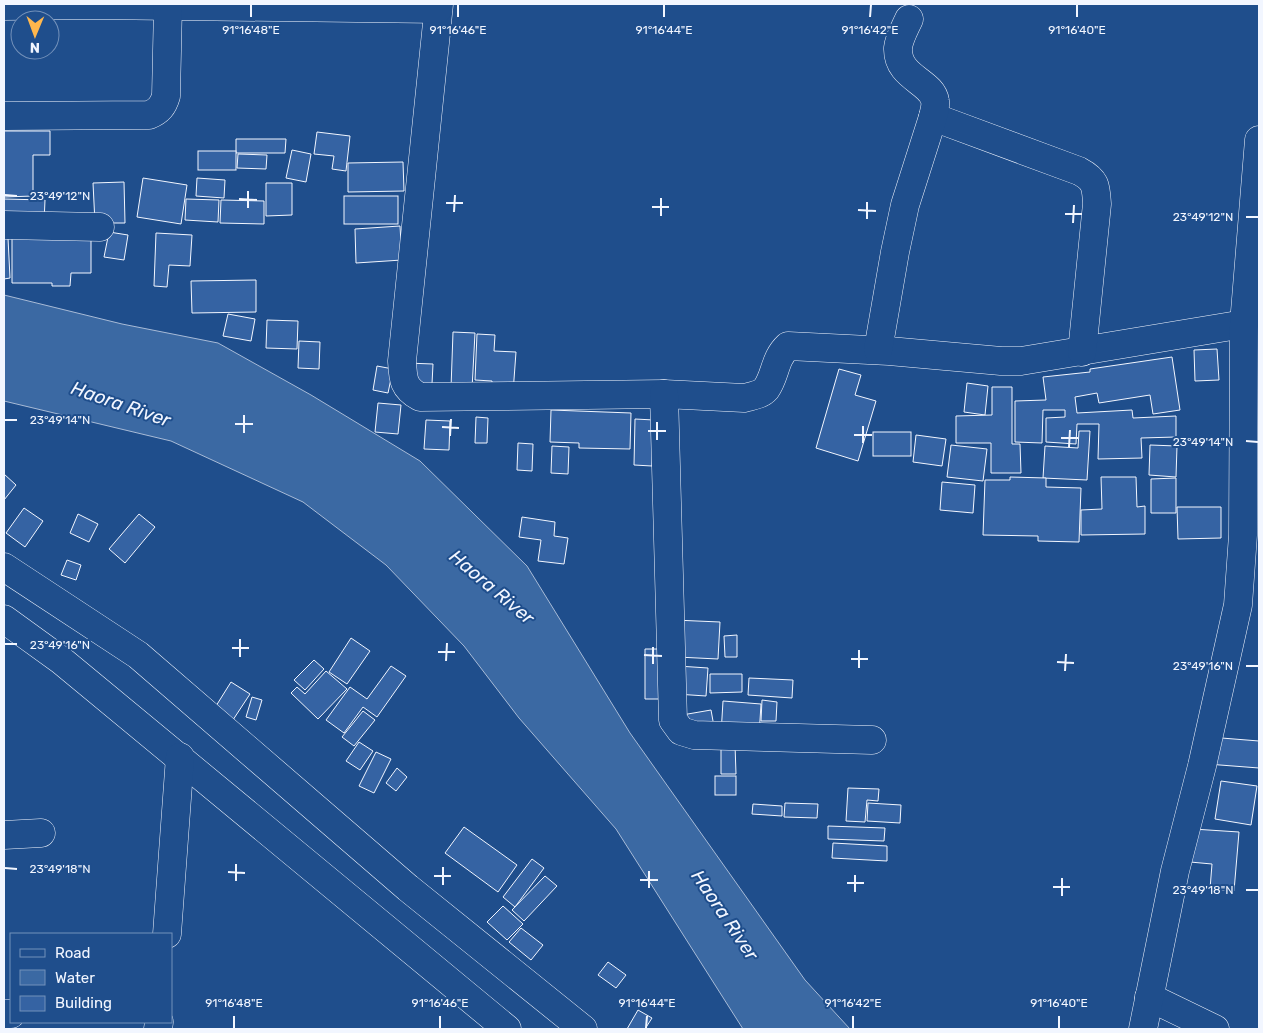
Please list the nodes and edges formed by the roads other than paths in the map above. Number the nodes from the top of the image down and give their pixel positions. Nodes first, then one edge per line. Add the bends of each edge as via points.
1 (4, 6) edge
2 (168, 6) junction
3 (438, 6) edge
4 (909, 18) dead end
5 (4, 116) edge
6 (933, 117) junction
7 (1259, 140) edge
8 (1256, 219) edge
9 (4, 225) edge
10 (100, 226) dead end
11 (1244, 324) junction
12 (878, 350) junction
13 (1082, 352) junction
14 (664, 394) junction
15 (4, 567) edge
16 (1250, 571) edge
17 (4, 619) edge
18 (872, 740) dead end
19 (180, 757) junction
20 (40, 833) dead end
21 (4, 834) edge
22 (167, 933) edge
23 (1149, 997) junction
24 (507, 1029) edge
25 (582, 1029) edge
26 (1143, 1029) edge
27 (1215, 1029) edge

1 - 2 street
2 - 3 street
2 - 5 street via 166,96 158,111 149,115
3 - 14 street via 402,361 405,384 410,392 420,397
4 - 6 street via 898,50 903,67 931,92 935,102
6 - 12 street via 905,206
6 - 13 street via 1091,178 1097,204
7 - 8 street
8 - 11 street
9 - 10 street
11 - 13 street
11 - 16 street via 1243,535
12 - 13 street via 1001,361
12 - 14 street via 788,346 780,354 766,389 757,395 744,398
14 - 18 street via 673,720 681,730 694,735
15 - 25 street via 138,655 408,888
16 - 23 street via 1238,605 1175,871
17 - 19 street via 62,661
19 - 22 street
19 - 24 street
20 - 21 street
23 - 26 street
23 - 27 street

